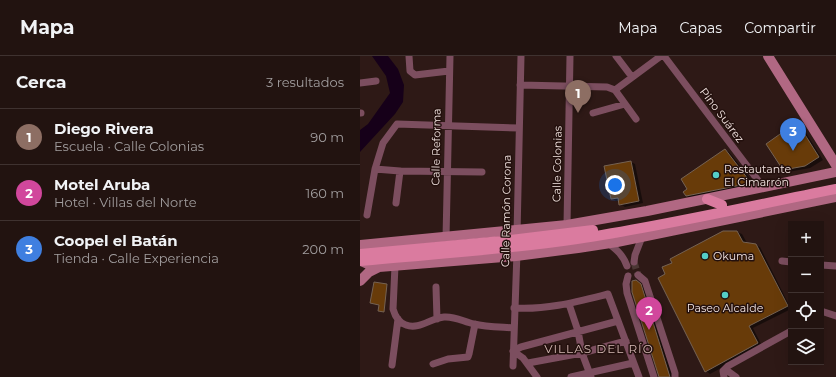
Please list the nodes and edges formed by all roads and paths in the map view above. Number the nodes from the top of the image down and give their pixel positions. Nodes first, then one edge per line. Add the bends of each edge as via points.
1 (409, 56) edge
2 (450, 56) edge
3 (521, 56) edge
4 (570, 56) edge
5 (616, 56) edge
6 (663, 56) edge
7 (768, 56) edge
8 (449, 71) junction
9 (632, 77) junction
10 (376, 81) dead end
11 (360, 83) edge
12 (520, 86) junction
13 (569, 87) junction
14 (614, 90) junction
15 (625, 104) junction
16 (593, 113) dead end
17 (636, 119) dead end
18 (448, 125) junction
19 (519, 128) junction
20 (830, 156) junction
21 (836, 165) edge
22 (375, 169) junction
23 (400, 171) junction
24 (447, 172) junction
25 (482, 172) dead end
26 (836, 172) edge
27 (823, 175) junction
28 (836, 182) edge
29 (763, 187) junction
30 (836, 189) edge
31 (836, 197) edge
32 (707, 199) junction
33 (396, 203) dead end
34 (722, 205) junction
35 (367, 215) dead end
36 (567, 225) junction
37 (642, 237) junction
38 (446, 238) junction
39 (564, 241) junction
40 (517, 243) junction
41 (608, 243) junction
42 (578, 248) junction
43 (361, 257) edge
44 (782, 261) dead end
45 (634, 262) tunnel mouth
46 (788, 262) edge
47 (824, 264) edge
48 (395, 266) junction
49 (627, 266) tunnel mouth
50 (836, 266) edge
51 (379, 267) junction
52 (638, 275) tunnel mouth
53 (628, 276) dead end
54 (360, 281) edge
55 (436, 287) dead end
56 (569, 304) junction
57 (514, 308) junction
58 (824, 312) edge
59 (836, 316) edge
60 (436, 318) junction
61 (398, 319) junction
62 (618, 321) junction
63 (475, 324) junction
64 (514, 328) junction
65 (578, 331) junction
66 (788, 333) edge
67 (626, 341) junction
68 (513, 350) junction
69 (582, 353) junction
70 (633, 362) junction
71 (528, 363) junction
72 (392, 364) dead end
73 (433, 364) dead end
74 (513, 366) dead end
75 (725, 369) junction
76 (591, 375) edge
77 (537, 377) edge
78 (571, 377) edge
79 (639, 377) edge
80 (654, 377) edge
81 (675, 377) edge
82 (724, 377) edge
83 (736, 377) edge

1 - 8 street via 410,71 415,75
2 - 8 street, Calle Reforma
3 - 12 street, Calle Ramón Corona
4 - 13 street, Calle Colonias
5 - 9 street
6 - 9 street
6 - 29 street, Pino Suárez
7 - 20 street
8 - 18 street, Calle Reforma
9 - 14 street
10 - 11 street
12 - 13 street
12 - 19 street, Calle Ramón Corona
13 - 14 street via 607,87
13 - 36 street, Calle Colonias
14 - 15 street
15 - 16 street
15 - 17 street
18 - 19 street
18 - 22 street via 397,124 383,143
18 - 24 street, Calle Reforma
19 - 40 street, Calle Ramón Corona
20 - 21 street
20 - 27 street
22 - 23 street
22 - 35 street
23 - 24 street
23 - 33 street
24 - 25 street
24 - 38 street, Calle Reforma
26 - 27 street
27 - 29 street
28 - 34 main road
29 - 32 street
30 - 39 main road via 650,227
31 - 37 street
32 - 34 main road
32 - 36 street
34 - 40 main road
36 - 40 street
37 - 41 street
37 - 45 street
38 - 40 street
38 - 43 street
39 - 40 main road
39 - 42 main road
40 - 42 street
40 - 43 main road
40 - 48 street
40 - 57 street, Calle Ramón Corona
41 - 42 street
41 - 49 street via 618,250
43 - 51 street via 370,265
44 - 46 street
47 - 50 street
48 - 51 street
48 - 61 street via 393,309
51 - 54 street
52 - 81 street via 645,282
53 - 80 street via 627,293
55 - 60 street
56 - 57 street via 531,309
56 - 62 street via 608,294
56 - 65 street
57 - 64 street, Calle Ramón Corona
58 - 59 street
60 - 61 street via 418,326 407,326
60 - 63 street via 450,317
61 - 72 street
62 - 65 street
62 - 67 street
63 - 64 street
63 - 73 street via 468,357
64 - 68 street, Calle Ramón Corona
65 - 68 street
65 - 69 street
66 - 75 street
67 - 69 street
67 - 70 street
68 - 71 street
68 - 74 street, Calle Ramón Corona
69 - 71 street
69 - 76 street
70 - 76 street
70 - 79 street
71 - 77 street
75 - 82 street
75 - 83 street
76 - 78 street

